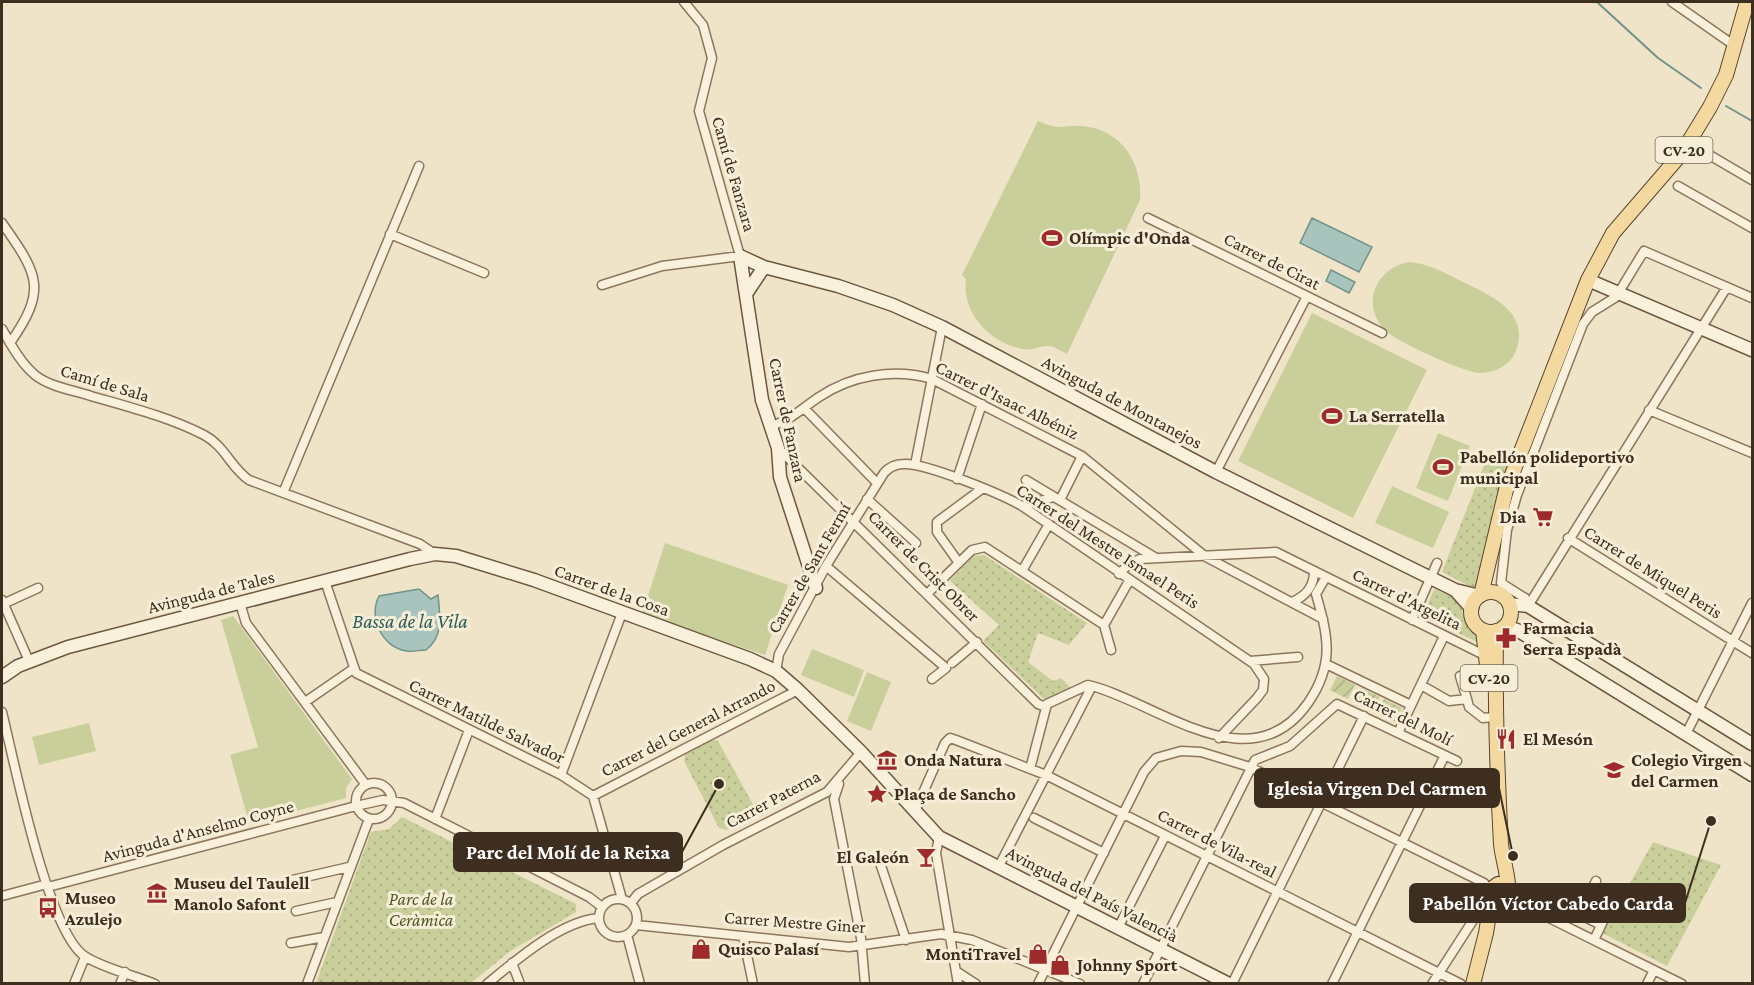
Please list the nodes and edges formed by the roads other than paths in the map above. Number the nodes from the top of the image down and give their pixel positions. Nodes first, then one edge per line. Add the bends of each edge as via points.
1 (684, 2) edge
2 (1672, 2) edge
3 (1747, 2) edge
4 (1735, 46) junction
5 (1706, 153) dead end
6 (419, 166) dead end
7 (1752, 180) edge
8 (1678, 186) dead end
9 (1148, 218) dead end
10 (2, 223) edge
11 (1752, 228) edge
12 (390, 234) junction
13 (740, 256) junction
14 (765, 267) junction
15 (484, 273) dead end
16 (743, 277) junction
17 (1588, 280) junction
18 (602, 285) dead end
19 (1727, 287) junction
20 (1619, 293) junction
21 (746, 294) junction
22 (1306, 297) junction
23 (1752, 298) edge
24 (942, 327) junction
25 (1700, 328) junction
26 (2, 329) edge
27 (1382, 333) dead end
28 (10, 343) junction
29 (1752, 350) edge
30 (932, 379) junction
31 (982, 404) junction
32 (804, 408) junction
33 (1649, 410) junction
34 (771, 426) junction
35 (778, 448) junction
36 (1752, 453) edge
37 (1082, 456) junction
38 (915, 465) junction
39 (1216, 472) junction
40 (957, 479) junction
41 (249, 480) joint
42 (1026, 480) dead end
43 (877, 483) junction
44 (983, 488) junction
45 (283, 493) junction
46 (867, 498) junction
47 (1057, 498) junction
48 (1022, 506) junction
49 (854, 520) junction
50 (1049, 524) junction
51 (1568, 538) junction
52 (916, 543) dead end
53 (435, 554) junction
54 (1206, 557) junction
55 (1156, 558) junction
56 (958, 563) junction
57 (1437, 563) dead end
58 (826, 566) junction
59 (1022, 571) junction
60 (1314, 571) junction
61 (1119, 574) junction
62 (1326, 577) junction
63 (1431, 578) junction
64 (325, 581) junction
65 (1130, 581) junction
66 (38, 588) dead end
67 (816, 588) junction
68 (1455, 590) junction
69 (928, 593) junction
70 (1316, 594) junction
71 (1485, 594) junction
72 (2, 602) edge
73 (240, 603) junction
74 (1752, 603) edge
75 (1295, 604) junction
76 (1509, 604) junction
77 (1528, 606) junction
78 (1472, 609) junction
79 (622, 613) junction
80 (1323, 620) junction
81 (1412, 620) junction
82 (1106, 622) junction
83 (1494, 629) junction
84 (1444, 636) junction
85 (1733, 641) junction
86 (977, 642) junction
87 (1111, 650) dead end
88 (1752, 653) edge
89 (1486, 656) junction
90 (1298, 657) dead end
91 (29, 661) junction
92 (1250, 661) junction
93 (952, 663) dead end
94 (1326, 664) junction
95 (353, 669) junction
96 (776, 671) junction
97 (1460, 676) dead end
98 (2, 677) edge
99 (932, 679) dead end
100 (1421, 684) junction
101 (1092, 686) junction
102 (798, 690) junction
103 (1467, 699) junction
104 (304, 702) junction
105 (1411, 705) junction
106 (1046, 707) junction
107 (1699, 711) junction
108 (2, 712) edge
109 (1364, 716) junction
110 (1494, 722) junction
111 (469, 730) junction
112 (1398, 732) junction
113 (1686, 734) junction
114 (1219, 738) junction
115 (1752, 744) edge
116 (861, 752) junction
117 (1444, 757) junction
118 (1457, 761) dead end
119 (1250, 767) junction
120 (1030, 769) junction
121 (844, 774) junction
122 (561, 775) junction
123 (1046, 775) junction
124 (1752, 775) edge
125 (366, 785) junction
126 (821, 795) junction
127 (593, 796) junction
128 (393, 800) junction
129 (1321, 803) junction
130 (356, 806) junction
131 (836, 810) junction
132 (915, 811) junction
133 (1123, 814) junction
134 (1034, 818) dead end
135 (369, 819) junction
136 (435, 819) junction
137 (1165, 836) junction
138 (939, 837) junction
139 (1402, 843) junction
140 (1104, 852) junction
141 (1206, 856) junction
142 (879, 860) dead end
143 (349, 867) junction
144 (998, 868) junction
145 (288, 881) dead end
146 (1596, 881) dead end
147 (47, 886) junction
148 (1276, 891) junction
149 (1497, 895) junction
150 (2, 896) edge
151 (1588, 896) junction
152 (622, 899) junction
153 (337, 902) junction
154 (631, 903) junction
155 (602, 907) junction
156 (1077, 907) junction
157 (296, 911) dead end
158 (1579, 914) junction
159 (599, 918) junction
160 (636, 925) junction
161 (1601, 925) junction
162 (1118, 928) junction
163 (1571, 929) junction
164 (1358, 932) junction
165 (627, 934) junction
166 (742, 936) junction
167 (324, 937) junction
168 (951, 937) junction
169 (906, 940) junction
170 (1594, 940) junction
171 (291, 943) dead end
172 (862, 946) junction
173 (1161, 949) junction
174 (85, 957) junction
175 (512, 963) junction
176 (1045, 970) junction
177 (1654, 970) junction
178 (956, 971) junction
179 (125, 972) junction
180 (1439, 972) junction
181 (74, 984) edge
182 (120, 984) edge
183 (155, 984) edge
184 (307, 984) edge
185 (487, 984) edge
186 (520, 984) edge
187 (640, 984) edge
188 (753, 984) edge
189 (865, 984) edge
190 (958, 984) edge
191 (976, 984) edge
192 (1038, 984) edge
193 (1080, 984) edge
194 (1143, 984) edge
195 (1231, 984) edge
196 (1332, 984) edge
197 (1432, 984) edge
198 (1461, 984) edge
199 (1473, 984) edge
200 (1647, 984) edge
201 (1682, 984) edge

1 - 13 street, Camí de Fanzara via 703,25 712,58 699,111
2 - 4 street
3 - 4 main road, CV-20
4 - 17 main road, CV-20 via 1726,75 1690,142 1613,233
5 - 7 street
6 - 12 street
8 - 11 street
9 - 22 street, Carrer de Cirat
10 - 28 street via 22,253 34,284 29,315
12 - 15 street
12 - 45 street
13 - 14 street, Avinguda de Montanejos
13 - 16 street, Carrer de Fanzara
13 - 18 street via 662,266
14 - 16 street
14 - 21 street
14 - 24 street, Avinguda de Montanejos via 838,286
16 - 21 street, Carrer de Fanzara
17 - 20 street
17 - 71 main road, CV-20 via 1506,490
19 - 20 street via 1644,251
19 - 23 street
19 - 25 street
20 - 25 street
20 - 77 street via 1583,324 1511,515 1501,584 1525,598
21 - 34 street, Carrer de Fanzara via 762,400
22 - 27 street, Carrer de Cirat
22 - 39 street
24 - 30 street
24 - 39 street, Avinguda de Montanejos
25 - 29 street
25 - 33 street
26 - 28 street, Camí de Sala
28 - 41 street, Camí de Sala via 28,369 49,383 208,437
30 - 31 street, Carrer d'Isaac Albéniz
30 - 32 street, Carrer d'Isaac Albéniz via 910,374 863,377 837,387
30 - 38 street
31 - 37 street, Carrer d'Isaac Albéniz
31 - 40 street
32 - 34 street, Carrer d'Isaac Albéniz via 790,420
32 - 43 street
33 - 36 street
33 - 51 street
34 - 35 street, Carrer de Fanzara
35 - 49 street, Carrer de Crist Obrer
35 - 67 street, Carrer de Fanzara via 780,477
37 - 47 street
37 - 54 street, Carrer d'Isaac Albéniz
38 - 40 street, Carrer del Mestre Ismael Peris
38 - 43 street, Carrer del Mestre Ismael Peris via 894,466
39 - 63 street, Avinguda de Montanejos
40 - 44 street, Carrer del Mestre Ismael Peris
41 - 45 street, Carrer de la Cosa
42 - 47 street
43 - 46 street, Carrer de Sant Fermí
44 - 48 street, Carrer del Mestre Ismael Peris
44 - 56 street via 937,522 937,532
45 - 53 street, Carrer de la Cosa via 420,544
46 - 49 street, Carrer de Sant Fermí
46 - 52 street
47 - 48 street
47 - 55 street
48 - 50 street, Carrer del Mestre Ismael Peris
49 - 58 street, Carrer de Sant Fermí
49 - 69 street, Carrer de Crist Obrer
50 - 59 street
50 - 61 street, Carrer del Mestre Ismael Peris
51 - 77 street
51 - 85 street, Carrer de Miquel Peris
53 - 64 street, Avinguda de Tales
53 - 79 street, Carrer de la Cosa via 456,556 511,573
54 - 55 street, Carrer d'Argelita
54 - 60 street, Carrer d'Argelita via 1276,552
54 - 75 street, Carrer d'Argelita
55 - 61 street, Carrer d'Argelita via 1134,561
56 - 59 street via 982,546
56 - 69 street
57 - 63 street
58 - 67 street, Carrer de Sant Fermí
58 - 99 street via 946,668
59 - 82 street
60 - 62 street, Carrer d'Argelita
60 - 75 street via 1305,597
61 - 65 street, Carrer del Mestre Ismael Peris
62 - 70 street
62 - 81 street, Carrer d'Argelita
63 - 68 street, Avinguda de Montanejos
63 - 81 street
64 - 73 street, Avinguda de Tales
64 - 95 street
65 - 82 street
65 - 92 street, Carrer del Mestre Ismael Peris
66 - 72 street
67 - 96 street, Carrer de Sant Fermí via 779,654
68 - 71 street, Avinguda de Montanejos
68 - 78 street, Avinguda de Montanejos
69 - 86 street, Carrer de Crist Obrer
70 - 75 street
70 - 80 street
71 - 76 main road via 1500,594
71 - 78 main road
72 - 91 street
73 - 91 street, Avinguda de Tales via 68,647
73 - 104 street via 246,623
74 - 85 street
75 - 80 street, Carrer d'Argelita
76 - 77 street
76 - 83 main road, CV-20 via 1510,616
77 - 107 street
78 - 83 main road, CV-20 via 1474,621
79 - 96 street, Carrer de la Cosa
79 - 122 street
80 - 94 street via 1328,640
81 - 84 street, Carrer d'Argelita
82 - 87 street
83 - 89 main road, CV-20
83 - 110 main road, CV-20
83 - 113 street via 1517,630
84 - 89 street, Carrer d'Argelita
84 - 100 street
85 - 88 street, Carrer de Miquel Peris
85 - 107 street
86 - 93 street
86 - 106 street, Carrer de Crist Obrer via 1038,704
89 - 110 main road, CV-20
90 - 92 street
91 - 98 street, Avinguda de Tales
92 - 114 street, Carrer del Mestre Ismael Peris via 1264,679 1259,696
94 - 105 street
94 - 114 street via 1309,702 1281,728 1246,738
95 - 104 street
95 - 111 street, Carrer Matilde Salvador
96 - 102 street, Carrer de la Cosa
97 - 103 street
100 - 103 street via 1449,700
100 - 105 street
101 - 106 street
101 - 114 street
101 - 123 street
102 - 116 street, Carrer de la Cosa
102 - 127 street, Carrer del General Arrando
103 - 110 street via 1469,707
104 - 125 street
105 - 112 street
106 - 120 street
107 - 113 street
107 - 115 street
108 - 147 street
109 - 112 street, Carrer del Molí
109 - 119 street, Carrer del Molí via 1337,704 1300,739 1255,760
109 - 129 street
110 - 149 main road, CV-20 via 1502,854
111 - 122 street, Carrer Matilde Salvador
111 - 136 street
112 - 117 street, Carrer del Molí
113 - 124 street
116 - 121 street, Carrer Paterna
116 - 132 street, Carrer de la Cosa
117 - 118 street, Carrer del Molí
117 - 139 street
119 - 129 street
119 - 133 street via 1191,751 1162,755 1148,765
119 - 141 street
120 - 123 street, Carrer de Vila-real
120 - 132 street, Carrer de Vila-real via 950,738
121 - 126 street, Carrer Paterna
121 - 131 street via 834,795
122 - 127 street, Carrer Matilde Salvador
123 - 133 street, Carrer de Vila-real
123 - 144 street
125 - 128 street via 384,786
125 - 130 street via 356,798
126 - 131 street
126 - 154 street, Carrer Paterna via 723,844 638,894
127 - 152 street
128 - 130 street, Avinguda d'Anselmo Coyne
128 - 135 street via 390,812 381,819
128 - 136 street
129 - 139 street
129 - 148 street
130 - 135 street
130 - 147 street, Avinguda d'Anselmo Coyne
131 - 172 street
132 - 138 street, Avinguda del País Valencià
133 - 137 street, Carrer de Vila-real
133 - 140 street
134 - 140 street
135 - 143 street
136 - 155 street
137 - 141 street, Carrer de Vila-real
137 - 162 street
138 - 144 street, Avinguda del País Valencià
138 - 168 street via 936,853
139 - 149 street via 1484,883
139 - 164 street
140 - 156 street
141 - 148 street, Carrer de Vila-real
141 - 173 street
142 - 169 street
143 - 145 street
143 - 153 street
144 - 156 street, Avinguda del País Valencià
146 - 151 street
147 - 150 street, Avinguda d'Anselmo Coyne
147 - 174 street via 65,933
148 - 164 street, Carrer de Vila-real
148 - 195 street
149 - 163 street
149 - 180 street
149 - 199 main road, CV-20
151 - 158 street
151 - 161 street via 1610,907
152 - 154 street
152 - 155 street via 611,900
153 - 157 street
153 - 167 street
154 - 160 street via 637,914
155 - 159 street
156 - 162 street, Avinguda del País Valencià
156 - 176 street
158 - 161 street
158 - 163 street
159 - 165 street via 608,934
159 - 175 street via 577,923
160 - 165 street
160 - 166 street, Carrer Mestre Giner
161 - 170 street
162 - 173 street, Avinguda del País Valencià
163 - 170 street
164 - 180 street, Carrer de Vila-real
164 - 196 street
165 - 187 street
166 - 172 street, Carrer Mestre Giner
166 - 188 street
167 - 171 street
167 - 184 street
168 - 169 street, Carrer Mestre Giner via 941,934
168 - 176 street, Carrer Mestre Giner via 972,940
168 - 178 street
169 - 172 street, Carrer Mestre Giner
170 - 177 street
172 - 189 street
173 - 194 street
173 - 195 street, Avinguda del País Valencià
174 - 179 street
174 - 181 street
175 - 185 street
175 - 186 street
176 - 192 street
176 - 193 street, Carrer Mestre Giner
177 - 200 street
177 - 201 street
178 - 190 street
178 - 191 street
179 - 182 street
179 - 183 street
180 - 197 street
180 - 198 street, Carrer de Vila-real

